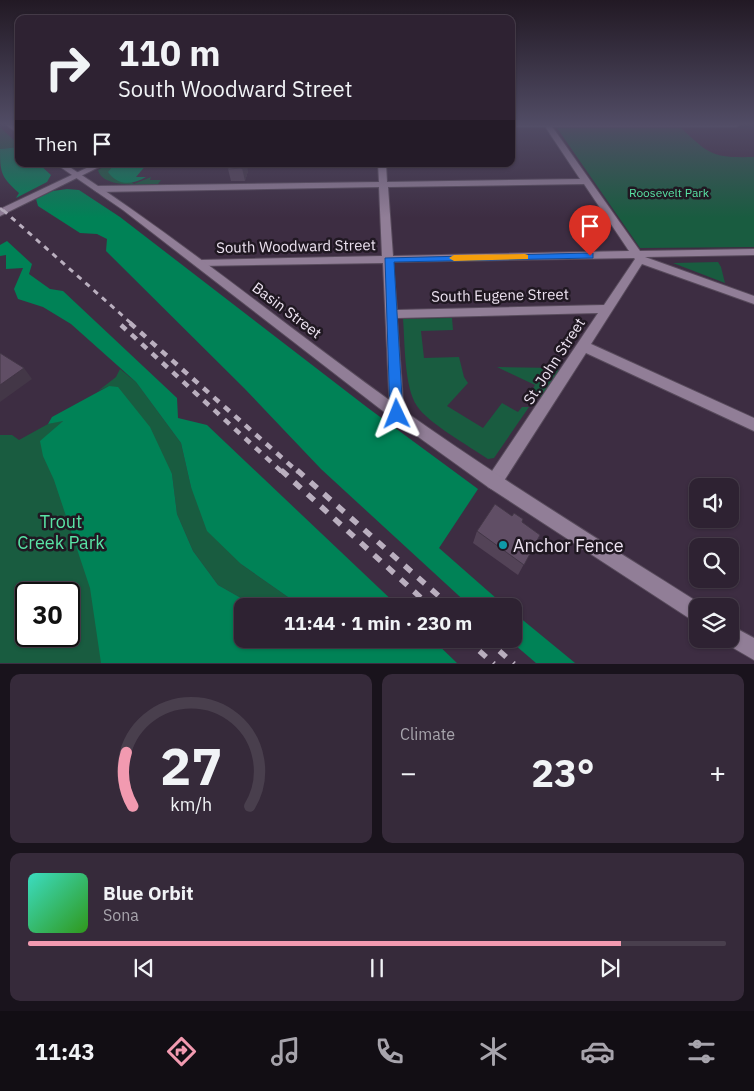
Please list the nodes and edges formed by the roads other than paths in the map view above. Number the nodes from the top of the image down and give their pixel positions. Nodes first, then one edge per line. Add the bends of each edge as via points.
1 (570, 156) edge
2 (64, 167) edge
3 (95, 167) edge
4 (382, 167) edge
5 (77, 176) junction
6 (587, 181) junction
7 (383, 184) junction
8 (97, 189) junction
9 (0, 212) edge
10 (754, 252) edge
11 (639, 257) junction
12 (389, 260) junction
13 (199, 263) junction
14 (754, 300) edge
15 (607, 309) junction
16 (392, 314) junction
17 (583, 346) junction
18 (397, 414) junction
19 (754, 425) edge
20 (494, 482) junction
21 (689, 608) edge
22 (739, 641) edge
23 (754, 650) edge

1 - 6 street
2 - 5 street, Basin Street
3 - 5 street
4 - 7 street
5 - 8 street, Basin Street
5 - 9 street
6 - 7 street
6 - 11 street
7 - 8 street
7 - 12 street
8 - 13 street, Basin Street
10 - 11 street, South Woodward Street
11 - 12 street, South Woodward Street
11 - 14 street
11 - 15 street, St. John Street
12 - 13 street, South Woodward Street
12 - 16 street
13 - 18 street, Basin Street
15 - 16 street, South Eugene Street
15 - 17 street, St. John Street
16 - 18 street
17 - 19 street
17 - 20 street, St. John Street
18 - 20 street, Basin Street
20 - 21 street, Basin Street
22 - 23 street

